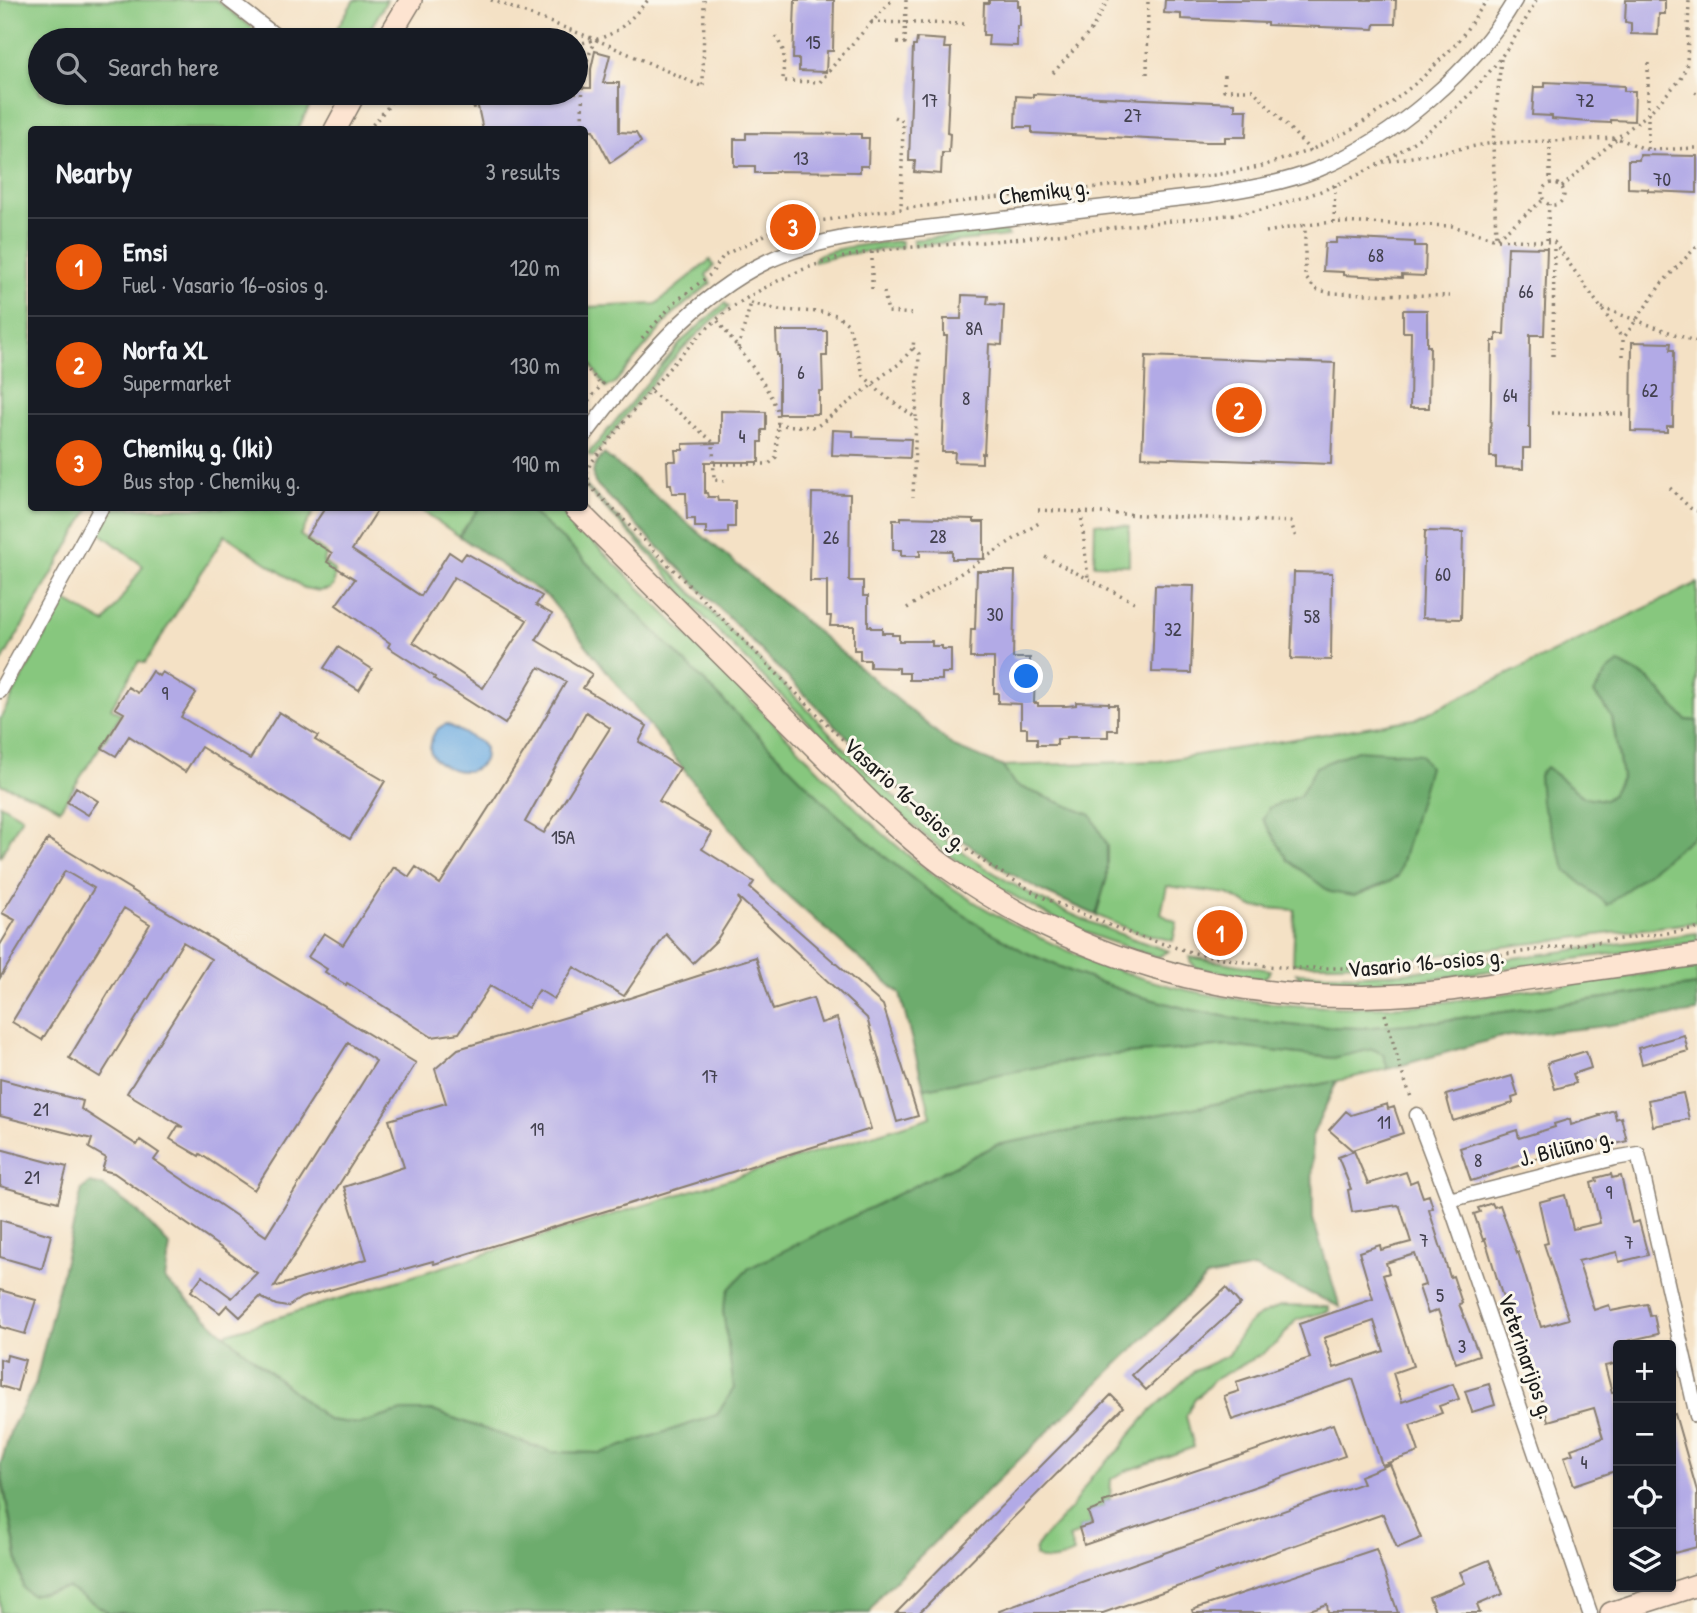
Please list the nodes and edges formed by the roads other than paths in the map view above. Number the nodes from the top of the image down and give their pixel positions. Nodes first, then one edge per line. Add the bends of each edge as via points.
1 (229, 0) edge
2 (411, 0) edge
3 (1515, 0) edge
4 (265, 28) edge
5 (394, 28) edge
6 (348, 105) edge
7 (337, 126) edge
8 (588, 431) edge
9 (99, 511) edge
10 (578, 511) edge
11 (0, 691) edge
12 (1697, 955) edge
13 (1418, 1115) road end
14 (1449, 1200) junction
15 (1697, 1416) edge
16 (1697, 1585) edge
17 (1590, 1613) edge
18 (1611, 1613) edge

1 - 4 street
2 - 5 main road
3 - 8 street, Chemikų g. via 1485,44 1435,95 1393,128 1319,169 1209,195 855,236 769,261 695,309
6 - 7 main road
9 - 11 street
10 - 12 main road, Vasario 16-osios g. via 866,799 914,841 949,869 1029,918 1100,950 1224,985 1367,997 1428,993
13 - 14 street, Veterinarijos g.
14 - 15 street, J. Biliūno g. via 1638,1154
14 - 17 street, Veterinarijos g.
16 - 18 main road

